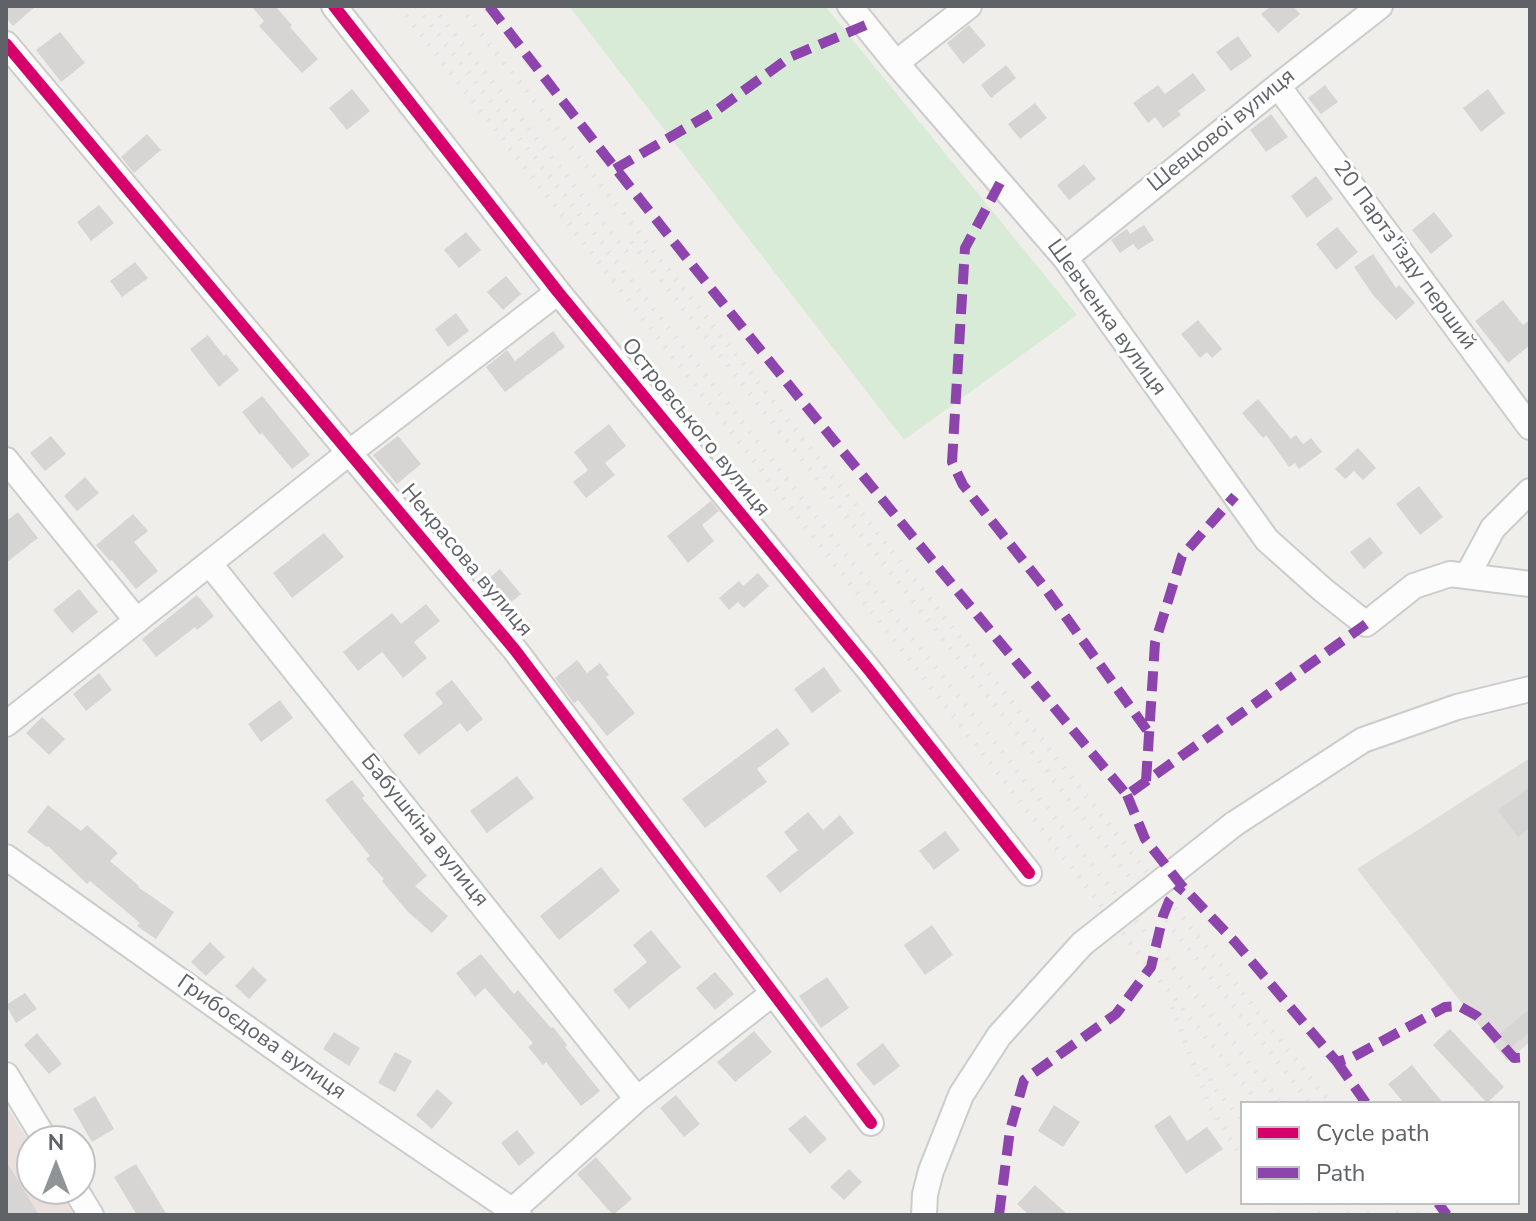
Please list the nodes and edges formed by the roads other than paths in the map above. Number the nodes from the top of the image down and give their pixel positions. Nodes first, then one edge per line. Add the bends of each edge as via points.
1 (334, 6) edge
2 (850, 6) edge
3 (969, 6) edge
4 (1380, 6) edge
5 (6, 44) edge
6 (896, 63) junction
7 (1278, 86) junction
8 (1065, 258) junction
9 (558, 292) junction
10 (1530, 427) edge
11 (350, 452) junction
12 (6, 460) edge
13 (1530, 491) edge
14 (210, 564) junction
15 (1467, 576) junction
16 (1530, 584) edge
17 (137, 621) junction
18 (1530, 689) edge
19 (6, 724) edge
20 (6, 857) edge
21 (1029, 873) dead end
22 (772, 994) junction
23 (6, 1075) edge
24 (637, 1099) junction
25 (871, 1123) dead end
26 (36, 1125) edge
27 (516, 1212) edge
28 (924, 1215) edge

1 - 9 street, Островського вулиця
2 - 6 street, Шевченка вулиця
3 - 6 street
4 - 7 street, Шевцової вулиця
5 - 11 street, Некрасова вулиця
6 - 8 street, Шевченка вулиця
7 - 8 street, Шевцової вулиця
7 - 10 street, 20 Партз'їзду перший
8 - 15 street, Шевченка вулиця via 1267,540 1323,590 1366,624 1414,586 1450,574
9 - 11 street
9 - 21 street, Островського вулиця
11 - 14 street
11 - 22 street, Некрасова вулиця via 515,650
12 - 17 street
13 - 15 street via 1493,528
14 - 17 street
14 - 24 street, Бабушкіна вулиця
15 - 16 street
17 - 19 street
18 - 28 street, bridge via 1457,707 1363,740 1234,824 1082,944 999,1036 961,1095 931,1171
20 - 27 street, Грибоєдова вулиця
22 - 24 street
22 - 25 street, Некрасова вулиця
23 - 26 street
24 - 27 street

